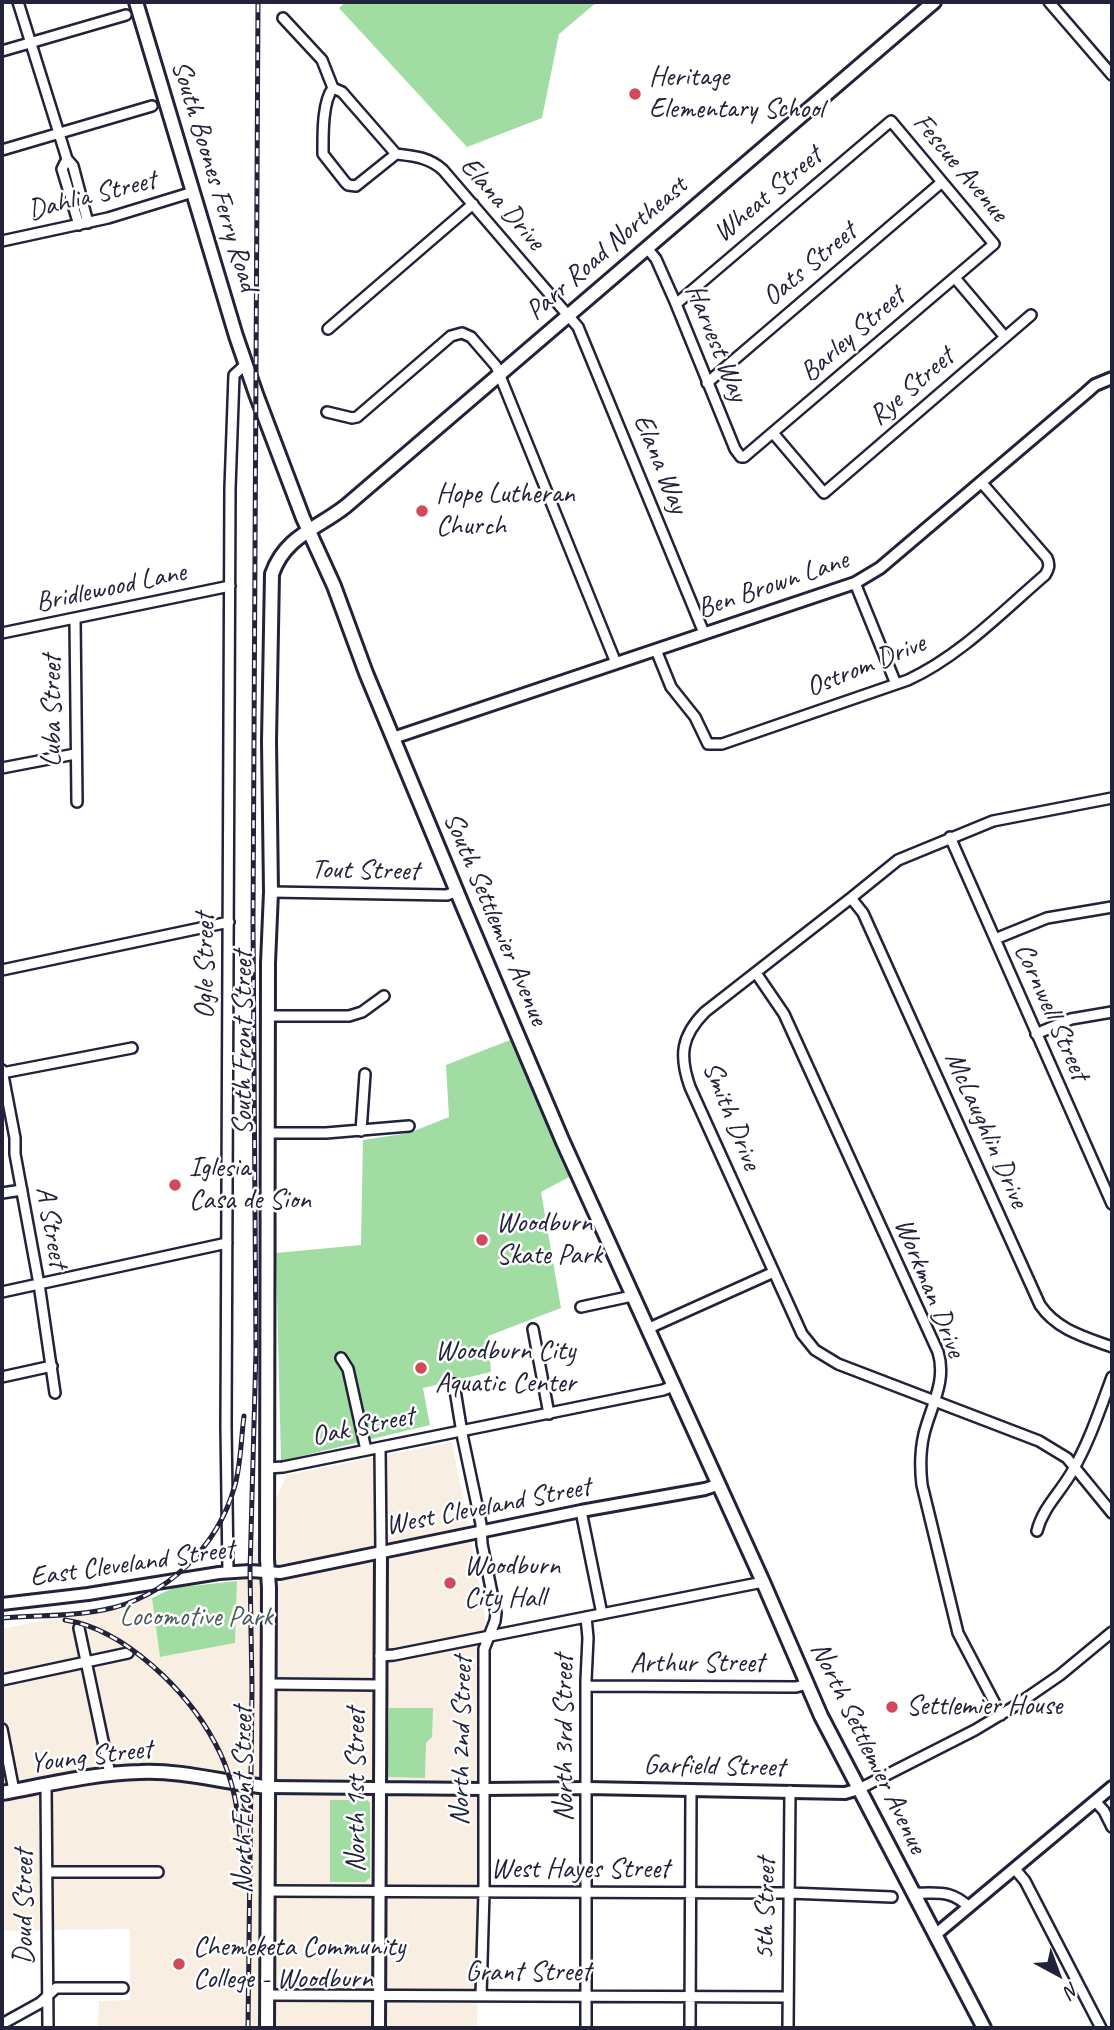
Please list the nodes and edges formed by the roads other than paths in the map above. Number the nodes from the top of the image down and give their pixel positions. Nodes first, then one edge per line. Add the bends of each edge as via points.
1 (18, 2) edge
2 (136, 2) edge
3 (934, 2) edge
4 (1049, 2) edge
5 (126, 15) dead end
6 (283, 18) dead end
7 (31, 43) junction
8 (2, 51) edge
9 (1112, 75) edge
10 (333, 88) junction
11 (152, 106) dead end
12 (891, 121) joint
13 (59, 133) junction
14 (2, 150) edge
15 (396, 154) junction
16 (942, 183) junction
17 (193, 192) junction
18 (473, 204) junction
19 (83, 224) junction
20 (2, 241) edge
21 (994, 244) joint
22 (647, 248) junction
23 (955, 278) junction
24 (676, 303) junction
25 (568, 315) junction
26 (1031, 316) dead end
27 (328, 329) dead end
28 (1005, 337) junction
29 (245, 365) junction
30 (499, 374) junction
31 (1112, 377) edge
32 (707, 383) junction
33 (327, 412) dead end
34 (774, 433) junction
35 (741, 457) joint
36 (981, 482) junction
37 (309, 530) junction
38 (855, 583) junction
39 (230, 586) junction
40 (75, 619) junction
41 (2, 633) edge
42 (704, 634) junction
43 (656, 650) junction
44 (617, 663) junction
45 (896, 684) junction
46 (393, 738) junction
47 (75, 754) junction
48 (2, 768) edge
49 (1112, 798) edge
50 (77, 802) dead end
51 (950, 837) junction
52 (457, 891) junction
53 (271, 892) junction
54 (851, 898) junction
55 (1112, 907) edge
56 (229, 922) junction
57 (995, 939) junction
58 (2, 970) edge
59 (756, 973) junction
60 (383, 996) dead end
61 (1112, 1012) edge
62 (268, 1016) junction
63 (1036, 1034) junction
64 (132, 1048) dead end
65 (2, 1072) edge
66 (365, 1074) dead end
67 (409, 1126) dead end
68 (361, 1131) junction
69 (268, 1133) junction
70 (22, 1190) junction
71 (2, 1193) edge
72 (1112, 1204) edge
73 (228, 1244) junction
74 (774, 1272) junction
75 (38, 1284) junction
76 (2, 1292) edge
77 (632, 1296) junction
78 (580, 1307) dead end
79 (533, 1329) dead end
80 (647, 1329) junction
81 (1112, 1347) edge
82 (341, 1358) dead end
83 (52, 1366) junction
84 (2, 1377) edge
85 (1112, 1377) edge
86 (454, 1384) dead end
87 (673, 1386) junction
88 (55, 1393) dead end
89 (934, 1402) junction
90 (549, 1413) junction
91 (461, 1430) junction
92 (380, 1448) junction
93 (366, 1450) junction
94 (1075, 1467) junction
95 (268, 1468) junction
96 (717, 1485) junction
97 (581, 1511) junction
98 (1112, 1513) edge
99 (1037, 1531) dead end
100 (481, 1532) junction
101 (380, 1552) junction
102 (228, 1572) junction
103 (268, 1573) junction
104 (763, 1581) junction
105 (2, 1604) edge
106 (602, 1614) junction
107 (586, 1617) junction
108 (79, 1629) dead end
109 (1112, 1632) edge
110 (488, 1636) junction
111 (128, 1653) dead end
112 (380, 1656) junction
113 (85, 1663) junction
114 (2, 1680) edge
115 (269, 1684) junction
116 (807, 1684) junction
117 (380, 1685) junction
118 (586, 1686) junction
119 (1001, 1715) junction
120 (2, 1729) edge
121 (110, 1774) junction
122 (46, 1786) junction
123 (268, 1787) junction
124 (1112, 1787) edge
125 (587, 1788) junction
126 (380, 1789) junction
127 (484, 1789) junction
128 (859, 1789) junction
129 (691, 1790) junction
130 (790, 1791) junction
131 (8, 1792) edge
132 (1095, 1801) junction
133 (1112, 1827) edge
134 (1015, 1869) junction
135 (48, 1872) junction
136 (158, 1872) dead end
137 (268, 1891) junction
138 (484, 1892) junction
139 (380, 1893) junction
140 (586, 1893) junction
141 (691, 1893) junction
142 (914, 1893) junction
143 (789, 1894) junction
144 (892, 1897) dead end
145 (969, 1907) junction
146 (935, 1935) junction
147 (124, 1988) dead end
148 (48, 1995) junction
149 (267, 1995) junction
150 (380, 1995) junction
151 (481, 1996) junction
152 (586, 1996) junction
153 (690, 1997) junction
154 (788, 1997) junction
155 (2, 2024) edge
156 (48, 2028) edge
157 (267, 2028) edge
158 (379, 2028) edge
159 (586, 2028) edge
160 (690, 2028) edge
161 (788, 2028) edge
162 (984, 2028) edge
163 (1101, 2028) edge

1 - 7 street
2 - 17 main road, South Boones Ferry Road
3 - 22 main road, Parr Road Northeast
4 - 9 street
5 - 7 street
6 - 10 street via 322,60
7 - 8 street
7 - 13 street
10 - 15 street via 342,92
10 - 15 street via 326,108 323,154 345,182 356,186
11 - 13 street
12 - 16 street, Fescue Avenue
12 - 24 street, Wheat Street
13 - 14 street
13 - 19 street
15 - 18 street, Elana Drive via 437,165
16 - 21 street, Fescue Avenue
16 - 32 street, Oats Street
17 - 19 street, Dahlia Street
17 - 29 main road, South Boones Ferry Road
18 - 25 street, Elana Drive
18 - 27 street
19 - 20 street, Dahlia Street
21 - 23 street, Barley Street
22 - 24 street, Harvest Way
22 - 25 main road, Parr Road Northeast
23 - 28 street
23 - 34 street, Barley Street
24 - 32 street, Harvest Way
25 - 30 main road, Parr Road Northeast
25 - 42 street, Elana Way via 580,330
26 - 28 street, Rye Street
28 - 34 street, Rye Street via 824,493
29 - 37 main road, South Settlemier Avenue
29 - 39 street, Ogle Street via 234,376
30 - 33 street via 471,337 457,334 356,417
30 - 37 main road, Parr Road Northeast via 346,506
30 - 44 street
31 - 36 street, Ben Brown Lane via 1086,393
32 - 35 street, Harvest Way
34 - 35 street, Barley Street
36 - 38 street, Ben Brown Lane via 880,568
36 - 45 street, Ostrom Drive via 1050,564 1045,575 958,649 928,671
37 - 46 main road, South Settlemier Avenue
37 - 53 main road, South Front Street via 284,550 270,584
38 - 42 street, Ben Brown Lane
38 - 45 street
39 - 40 street, Bridlewood Lane
39 - 56 street, Ogle Street
40 - 41 street, Bridlewood Lane
40 - 47 street, Luba Street
42 - 43 street, Ben Brown Lane
43 - 44 street, Ben Brown Lane
43 - 45 street, Ostrom Drive via 671,687 695,717 708,744 722,744
44 - 46 street, Ben Brown Lane
46 - 52 main road, South Settlemier Avenue
47 - 48 street
47 - 50 street, Luba Street
49 - 51 street, Smith Drive via 993,821
51 - 54 street, Smith Drive via 898,860
51 - 57 street, Cornwell Street
52 - 53 street, Tout Street via 447,895
52 - 77 main road, South Settlemier Avenue
53 - 62 main road, South Front Street
54 - 59 street, Smith Drive
54 - 81 street, McLaughlin Drive via 863,913 1040,1305 1062,1327
55 - 57 street via 1047,918
56 - 58 street
56 - 73 street, Ogle Street
57 - 63 street, Cornwell Street
59 - 74 street, Smith Drive via 698,1018 685,1041 683,1060 690,1087
59 - 89 street, Workman Drive via 784,1014 938,1352 941,1378
60 - 62 street via 349,1016
61 - 63 street via 1070,1019
62 - 69 main road, South Front Street
63 - 72 street, Cornwell Street
64 - 65 street
65 - 70 street, A Street
66 - 68 street
67 - 68 street
68 - 69 street
69 - 95 main road, South Front Street
70 - 71 street
70 - 75 street, A Street
73 - 75 street
73 - 102 street, Ogle Street
74 - 80 street
74 - 89 street, Smith Drive via 815,1350 838,1364
75 - 76 street
75 - 83 street, A Street
77 - 78 street
77 - 80 main road, South Settlemier Avenue
79 - 90 street
80 - 87 main road, South Settlemier Avenue
82 - 93 street via 348,1369
83 - 84 street
83 - 88 street, A Street
85 - 94 street
86 - 91 street, North 2nd Street
87 - 90 street, Oak Street
87 - 96 main road, South Settlemier Avenue
89 - 94 street, Smith Drive via 1028,1436
89 - 119 street, Workman Drive via 923,1442 922,1485 958,1633
90 - 91 street, Oak Street
91 - 92 street, Oak Street
91 - 100 street, North 2nd Street
92 - 93 street, Oak Street
92 - 101 street
93 - 95 street, Oak Street
94 - 98 street, Smith Drive
94 - 99 street via 1042,1514
95 - 103 main road, South Front Street
96 - 97 street, West Cleveland Street
96 - 104 main road, North Settlemier Avenue
97 - 100 street, West Cleveland Street
97 - 106 street
100 - 101 street, West Cleveland Street
100 - 110 street, North 2nd Street via 496,1613
101 - 103 street, West Cleveland Street
101 - 112 street, North 1st Street
102 - 103 street, East Cleveland Street
102 - 105 street, East Cleveland Street
103 - 115 main road, North Front Street
104 - 106 street
104 - 116 main road, North Settlemier Avenue
106 - 107 street
107 - 110 street
107 - 118 street, North 3rd Street
108 - 113 street
109 - 119 street, Garfield Street
110 - 112 street
110 - 127 street, North 2nd Street via 484,1649
111 - 113 street
112 - 117 street, North 1st Street
113 - 114 street
113 - 121 street
115 - 117 street
115 - 123 main road, North Front Street
116 - 118 street, Arthur Street via 796,1688
116 - 128 main road, North Settlemier Avenue
117 - 126 street, North 1st Street
118 - 125 street, North 3rd Street
119 - 128 street, Garfield Street
120 - 131 street
121 - 122 main road, Young Street
121 - 123 main road, Young Street via 161,1772
122 - 131 main road, Young Street
122 - 135 street, Doud Street
123 - 126 street, Garfield Street
123 - 137 main road, North Front Street
124 - 132 street
125 - 127 street, Garfield Street
125 - 129 street, Garfield Street
125 - 140 street, North 3rd Street
126 - 127 street, Garfield Street
126 - 139 street, North 1st Street
127 - 138 street, North 2nd Street
128 - 130 street, Garfield Street via 845,1793
128 - 142 main road, North Settlemier Avenue
129 - 130 street, Garfield Street
129 - 141 street
130 - 143 street, 5th Street
132 - 133 street
132 - 134 street
134 - 145 street
134 - 163 street
135 - 136 street
135 - 148 street, Doud Street
137 - 139 street, West Hayes Street
137 - 149 main road, North Front Street
138 - 139 street, West Hayes Street
138 - 140 street, West Hayes Street
138 - 151 street, North 2nd Street
139 - 150 street, North 1st Street
140 - 141 street, West Hayes Street
140 - 152 street, North 3rd Street
141 - 143 street, West Hayes Street
141 - 153 street
142 - 145 street via 953,1895
142 - 146 main road, North Settlemier Avenue
143 - 144 street, West Hayes Street
143 - 154 street, 5th Street
145 - 146 street
146 - 162 main road, North Settlemier Avenue
147 - 148 street via 56,1988
148 - 155 street
148 - 156 street, Doud Street
149 - 150 street, Grant Street
149 - 157 main road, North Front Street
150 - 151 street, Grant Street
150 - 158 street, North 1st Street
151 - 152 street, Grant Street
152 - 153 street, Grant Street
152 - 159 street, North 3rd Street
153 - 154 street, Grant Street
153 - 160 street
154 - 161 street, 5th Street

